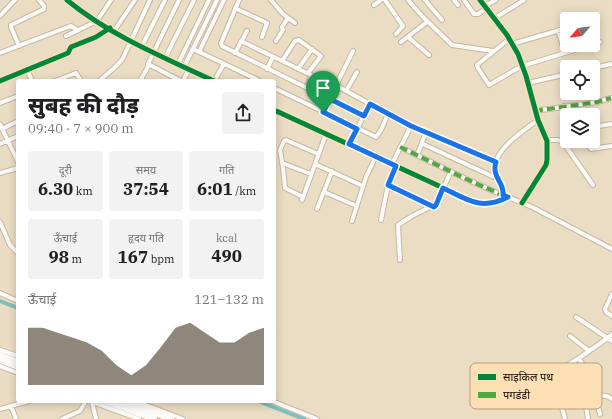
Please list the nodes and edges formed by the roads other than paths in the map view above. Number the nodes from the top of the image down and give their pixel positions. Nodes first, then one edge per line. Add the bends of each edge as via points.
1 (15, 0) edge
2 (39, 0) edge
3 (67, 0) edge
4 (111, 0) edge
5 (135, 0) edge
6 (150, 0) edge
7 (165, 0) edge
8 (179, 0) edge
9 (188, 0) edge
10 (209, 0) edge
11 (217, 0) edge
12 (224, 0) edge
13 (238, 0) edge
14 (271, 0) edge
15 (381, 0) edge
16 (385, 0) edge
17 (408, 0) edge
18 (425, 0) edge
19 (454, 0) edge
20 (464, 0) edge
21 (480, 0) edge
22 (496, 0) edge
23 (524, 0) edge
24 (193, 1) edge
25 (374, 5) dead end
26 (458, 6) dead end
27 (486, 7) junction
28 (236, 8) junction
29 (0, 16) edge
30 (288, 18) junction
31 (495, 18) junction
32 (442, 20) dead end
33 (97, 21) junction
34 (428, 22) junction
35 (295, 23) dead end
36 (110, 28) junction
37 (77, 30) junction
38 (558, 30) joint
39 (114, 31) junction
40 (247, 31) dead end
41 (396, 34) dead end
42 (66, 36) dead end
43 (262, 37) dead end
44 (408, 37) junction
45 (509, 39) junction
46 (131, 41) junction
47 (241, 41) junction
48 (276, 42) dead end
49 (401, 42) dead end
50 (512, 44) junction
51 (19, 46) junction
52 (142, 46) junction
53 (193, 49) junction
54 (312, 49) junction
55 (353, 51) dead end
56 (493, 51) junction
57 (154, 52) junction
58 (199, 52) junction
59 (568, 52) edge
60 (0, 53) edge
61 (235, 53) junction
62 (564, 53) junction
63 (429, 55) dead end
64 (273, 57) junction
65 (165, 58) junction
66 (282, 61) junction
67 (178, 64) junction
68 (224, 64) junction
69 (612, 64) edge
70 (149, 65) junction
71 (522, 66) junction
72 (184, 67) junction
73 (600, 67) edge
74 (27, 69) junction
75 (189, 69) junction
76 (267, 69) junction
77 (298, 69) junction
78 (358, 72) dead end
79 (308, 74) junction
80 (560, 76) edge
81 (31, 79) edge
82 (62, 79) edge
83 (80, 79) edge
84 (101, 79) edge
85 (141, 79) edge
86 (178, 79) edge
87 (183, 79) edge
88 (210, 79) edge
89 (215, 79) edge
90 (256, 79) edge
91 (0, 81) edge
92 (528, 83) junction
93 (337, 86) junction
94 (307, 88) junction
95 (276, 89) edge
96 (346, 91) junction
97 (16, 97) edge
98 (611, 98) edge
99 (330, 99) junction
100 (0, 103) edge
101 (370, 104) junction
102 (564, 106) joint
103 (276, 111) edge
104 (535, 111) junction
105 (323, 112) junction
106 (388, 114) junction
107 (364, 116) junction
108 (538, 120) junction
109 (16, 122) edge
110 (612, 124) edge
111 (411, 126) junction
112 (1, 127) edge
113 (600, 127) edge
114 (357, 129) junction
115 (426, 133) junction
116 (326, 134) junction
117 (16, 137) edge
118 (546, 140) junction
119 (9, 141) junction
120 (422, 143) junction
121 (0, 144) edge
122 (349, 144) junction
123 (612, 146) edge
124 (400, 147) junction
125 (600, 147) edge
126 (318, 154) junction
127 (417, 155) junction
128 (376, 156) junction
129 (16, 157) edge
130 (496, 162) junction
131 (282, 163) junction
132 (315, 164) junction
133 (394, 165) junction
134 (16, 169) edge
135 (332, 171) junction
136 (451, 171) junction
137 (0, 174) edge
138 (311, 174) junction
139 (497, 178) junction
140 (388, 185) junction
141 (363, 186) junction
142 (593, 186) dead end
143 (443, 188) junction
144 (324, 192) junction
145 (503, 195) junction
146 (508, 197) junction
147 (522, 203) junction
148 (357, 206) junction
149 (432, 206) junction
150 (317, 209) dead end
151 (381, 220) dead end
152 (352, 221) dead end
153 (0, 222) edge
154 (612, 249) edge
155 (16, 251) edge
156 (400, 260) dead end
157 (0, 293) edge
158 (612, 294) edge
159 (16, 300) edge
160 (612, 316) edge
161 (576, 317) dead end
162 (612, 334) edge
163 (570, 336) dead end
164 (608, 338) junction
165 (612, 341) edge
166 (0, 350) edge
167 (589, 351) junction
168 (0, 355) edge
169 (16, 355) edge
170 (579, 358) junction
171 (0, 360) edge
172 (16, 361) edge
173 (571, 363) edge
174 (582, 363) edge
175 (0, 366) edge
176 (16, 366) edge
177 (16, 372) edge
178 (602, 396) edge
179 (612, 399) edge
180 (22, 403) edge
181 (85, 403) edge
182 (92, 403) edge
183 (96, 403) edge
184 (110, 403) edge
185 (127, 403) edge
186 (140, 403) edge
187 (276, 403) edge
188 (11, 406) junction
189 (0, 409) edge
190 (562, 409) edge
191 (586, 409) edge
192 (598, 409) edge
193 (600, 414) dead end
194 (16, 419) edge
195 (62, 419) edge
196 (96, 419) edge
197 (139, 419) edge
198 (154, 419) edge
199 (171, 419) edge
200 (183, 419) edge
201 (318, 419) edge
202 (565, 419) edge
203 (588, 419) edge

1 - 29 street
2 - 51 street via 44,9 11,25
3 - 33 street
4 - 33 street
5 - 39 street
6 - 46 street
7 - 52 street
8 - 57 street
9 - 24 street
10 - 67 street
11 - 53 street
12 - 58 street
13 - 28 street
14 - 30 street
15 - 25 street
16 - 41 street via 403,26
17 - 34 street
18 - 32 street
19 - 26 street
20 - 27 street via 474,14 478,14
21 - 27 street
22 - 27 street
23 - 31 street
24 - 65 street
27 - 31 street
28 - 43 street via 267,23
28 - 61 street via 221,43 223,47
30 - 35 street
30 - 48 street
31 - 45 street
33 - 36 street
33 - 37 street
34 - 44 street
34 - 56 street via 452,45
36 - 39 street
36 - 74 street via 71,47 68,53
37 - 42 street
37 - 51 street via 69,26
38 - 50 street
38 - 62 street
39 - 46 street
40 - 47 street
44 - 49 street
44 - 63 street
45 - 50 street
45 - 56 street
46 - 52 street
46 - 84 street via 122,60
47 - 61 street
47 - 64 street
50 - 71 street
51 - 60 street
52 - 57 street
53 - 58 street
53 - 72 street
54 - 66 street via 297,39
54 - 77 street
54 - 79 street via 321,56
55 - 93 street
56 - 71 street via 477,66 488,85
57 - 65 street
57 - 70 street
58 - 68 street
59 - 62 street
61 - 76 street
62 - 71 street
64 - 66 street
64 - 76 street
65 - 67 street
66 - 77 street
67 - 72 street
68 - 89 street
68 - 90 street
69 - 73 street
70 - 85 street
70 - 86 street
71 - 92 street
72 - 75 street
74 - 81 street
74 - 91 street
75 - 87 street
75 - 88 street
76 - 94 street
77 - 79 street
78 - 96 street
79 - 94 street via 312,77
80 - 92 street
82 - 83 street via 76,73
92 - 104 street
93 - 96 street
93 - 99 street
94 - 99 street
95 - 105 street
96 - 101 street
97 - 100 street
98 - 102 street
99 - 105 street
99 - 107 street
101 - 106 street
101 - 107 street
102 - 104 street
103 - 116 street
104 - 108 street
105 - 114 street
106 - 111 street
106 - 114 street via 377,137
107 - 114 street
108 - 118 street
108 - 130 street via 509,143
109 - 112 street
110 - 113 street
111 - 115 street
111 - 124 street
112 - 119 street
114 - 122 street
115 - 120 street
115 - 130 street
116 - 122 street
116 - 126 street
117 - 119 street
118 - 142 street via 563,142
118 - 147 street via 546,165
119 - 121 street
119 - 129 street
120 - 127 street
120 - 139 street
122 - 128 street
123 - 125 street
124 - 127 street
124 - 133 street
126 - 131 street via 285,140 280,149
126 - 132 street
127 - 136 street
128 - 133 street
128 - 141 street
130 - 139 street via 494,170
131 - 138 street
131 - 138 street via 285,188 302,199
132 - 135 street
132 - 138 street
133 - 140 street
133 - 143 street
134 - 137 street
135 - 141 street
135 - 144 street
136 - 143 street
136 - 145 street via 474,184
139 - 145 street via 504,191
140 - 149 street
140 - 151 street
141 - 148 street
143 - 146 street via 476,203 496,203
143 - 149 street via 435,207
144 - 148 street
144 - 150 street
145 - 146 street
146 - 147 street
147 - 154 street
148 - 152 street
149 - 156 street via 397,226
153 - 155 street
157 - 159 street
158 - 160 street via 605,309
161 - 164 street
162 - 164 street
163 - 167 street
164 - 165 street
164 - 167 street
166 - 169 street
167 - 170 street
168 - 172 highway
170 - 173 street
170 - 174 street
171 - 176 highway
175 - 177 street
178 - 179 street
180 - 188 street
181 - 195 street via 80,411
182 - 196 street
183 - 197 street
184 - 198 highway
185 - 199 highway
186 - 200 street
187 - 201 street
188 - 189 street
188 - 194 street
190 - 202 street
191 - 203 street
192 - 193 street

